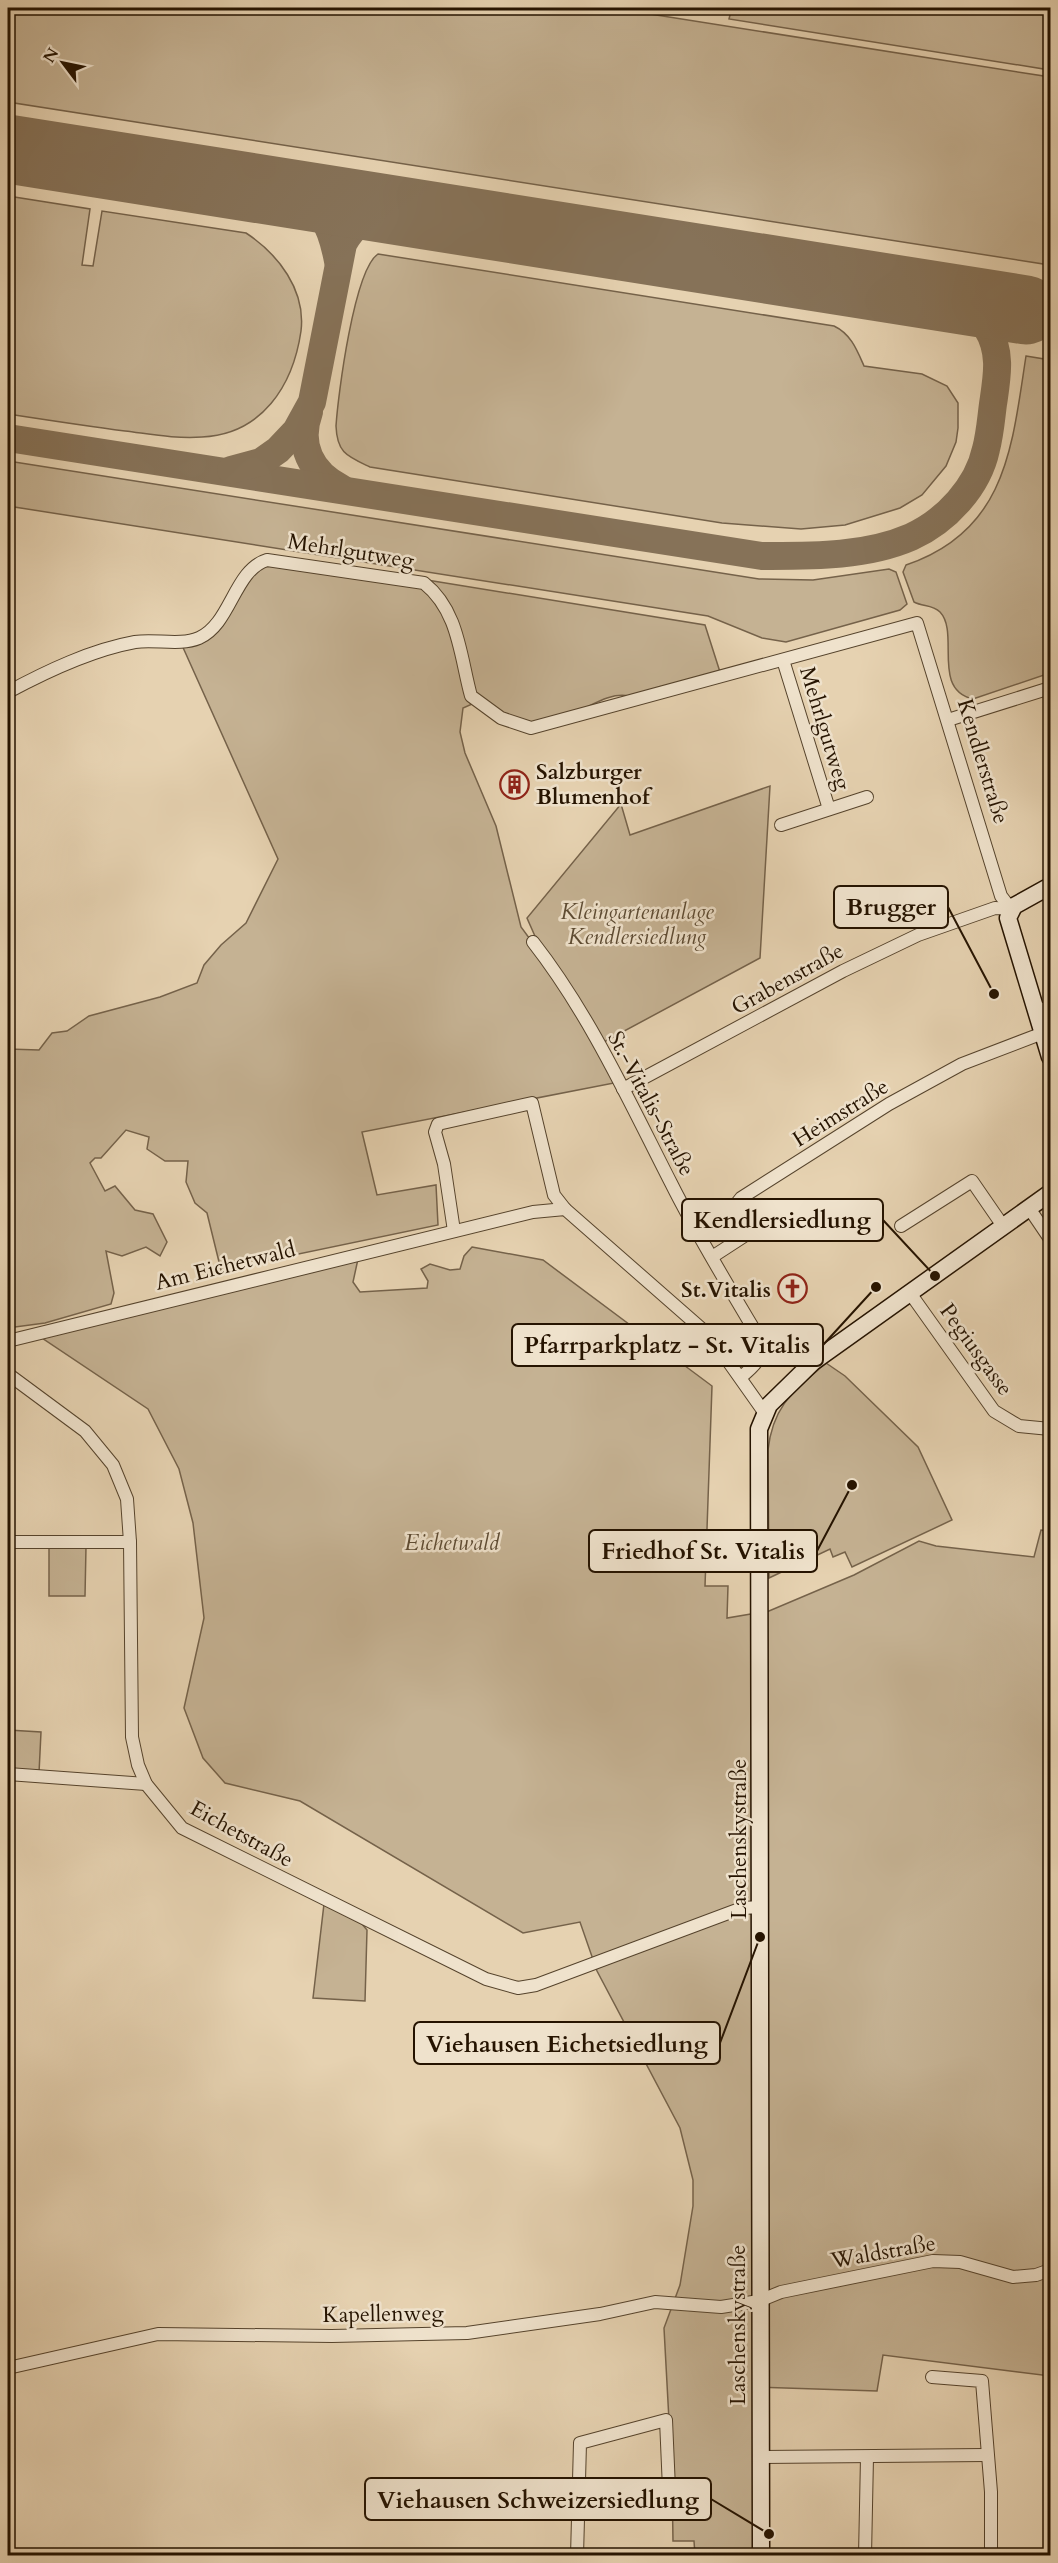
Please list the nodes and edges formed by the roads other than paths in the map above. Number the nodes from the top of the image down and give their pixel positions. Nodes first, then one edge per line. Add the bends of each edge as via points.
1 (700, 8) edge
2 (709, 8) edge
3 (916, 623) joint
4 (783, 660) junction
5 (1050, 688) edge
6 (8, 692) edge
7 (948, 720) junction
8 (867, 797) dead end
9 (829, 808) junction
10 (781, 825) dead end
11 (1050, 886) edge
12 (1011, 909) junction
13 (533, 942) dead end
14 (1044, 1009) edge
15 (1043, 1033) junction
16 (1050, 1057) edge
17 (623, 1089) junction
18 (1050, 1193) edge
19 (1029, 1208) junction
20 (566, 1209) junction
21 (901, 1226) dead end
22 (1003, 1226) junction
23 (454, 1231) junction
24 (1050, 1239) edge
25 (712, 1257) junction
26 (910, 1293) junction
27 (8, 1341) edge
28 (8, 1374) edge
29 (741, 1377) junction
30 (764, 1412) junction
31 (1050, 1430) edge
32 (8, 1542) edge
33 (130, 1542) junction
34 (8, 1774) edge
35 (146, 1784) junction
36 (761, 1907) junction
37 (1050, 2270) edge
38 (759, 2301) junction
39 (8, 2368) edge
40 (932, 2377) dead end
41 (986, 2455) junction
42 (761, 2457) junction
43 (867, 2457) junction
44 (669, 2489) dead end
45 (577, 2556) edge
46 (761, 2556) edge
47 (865, 2556) edge
48 (991, 2556) edge

1 - 2 street
3 - 4 street, Mehrlgutweg
3 - 7 street, Kendlerstraße
4 - 6 street, Mehrlgutweg via 540,726 522,727 501,718 471,696 456,629 437,595 424,583 267,560 250,572 214,626 199,638 136,642 113,648
4 - 9 street, Mehrlgutweg
5 - 7 street
7 - 12 street, Kendlerstraße via 1002,896
8 - 9 street, Mehrlgutweg
9 - 10 street, Mehrlgutweg
11 - 12 street
12 - 14 street, Kendlerstraße via 1009,922
12 - 17 street, Grabenstraße via 995,908 918,935
13 - 17 street, St.-Vitalis-Straße via 561,977
14 - 15 street, Kendlerstraße
15 - 16 street, Kendlerstraße
15 - 25 street, Heimstraße via 962,1064 889,1104 741,1198 738,1207 752,1231
17 - 25 street, St.-Vitalis-Straße
18 - 19 street
19 - 22 street
19 - 24 street
20 - 23 street, Am Eichetwald via 533,1212
20 - 23 street via 554,1195 532,1103 438,1124 435,1132
20 - 29 street via 711,1338
21 - 22 street via 972,1181
22 - 26 street
23 - 27 street, Am Eichetwald
25 - 29 street, St.-Vitalis-Straße via 762,1344 759,1359
26 - 30 street via 813,1362
26 - 31 street, Pegiusgasse via 994,1411 1019,1426
28 - 33 street, Eichetstraße via 85,1431 112,1465 127,1499
29 - 30 street
30 - 36 street, Laschenskystraße via 759,1429
32 - 33 street
33 - 35 street, Eichetstraße via 132,1737
34 - 35 street
35 - 36 street, Eichetstraße via 182,1828 486,1979 518,1988 536,1985 742,1908
36 - 38 street, Laschenskystraße
37 - 38 street, Waldstraße via 1013,2277 960,2262 933,2261 781,2292
38 - 39 street, Kapellenweg via 721,2307 655,2302 467,2333 158,2334
38 - 42 street, Laschenskystraße
40 - 41 street via 982,2381
41 - 43 street
41 - 48 street via 991,2492
42 - 43 street
42 - 46 street, Laschenskystraße
43 - 47 street
44 - 45 street via 666,2420 580,2443

